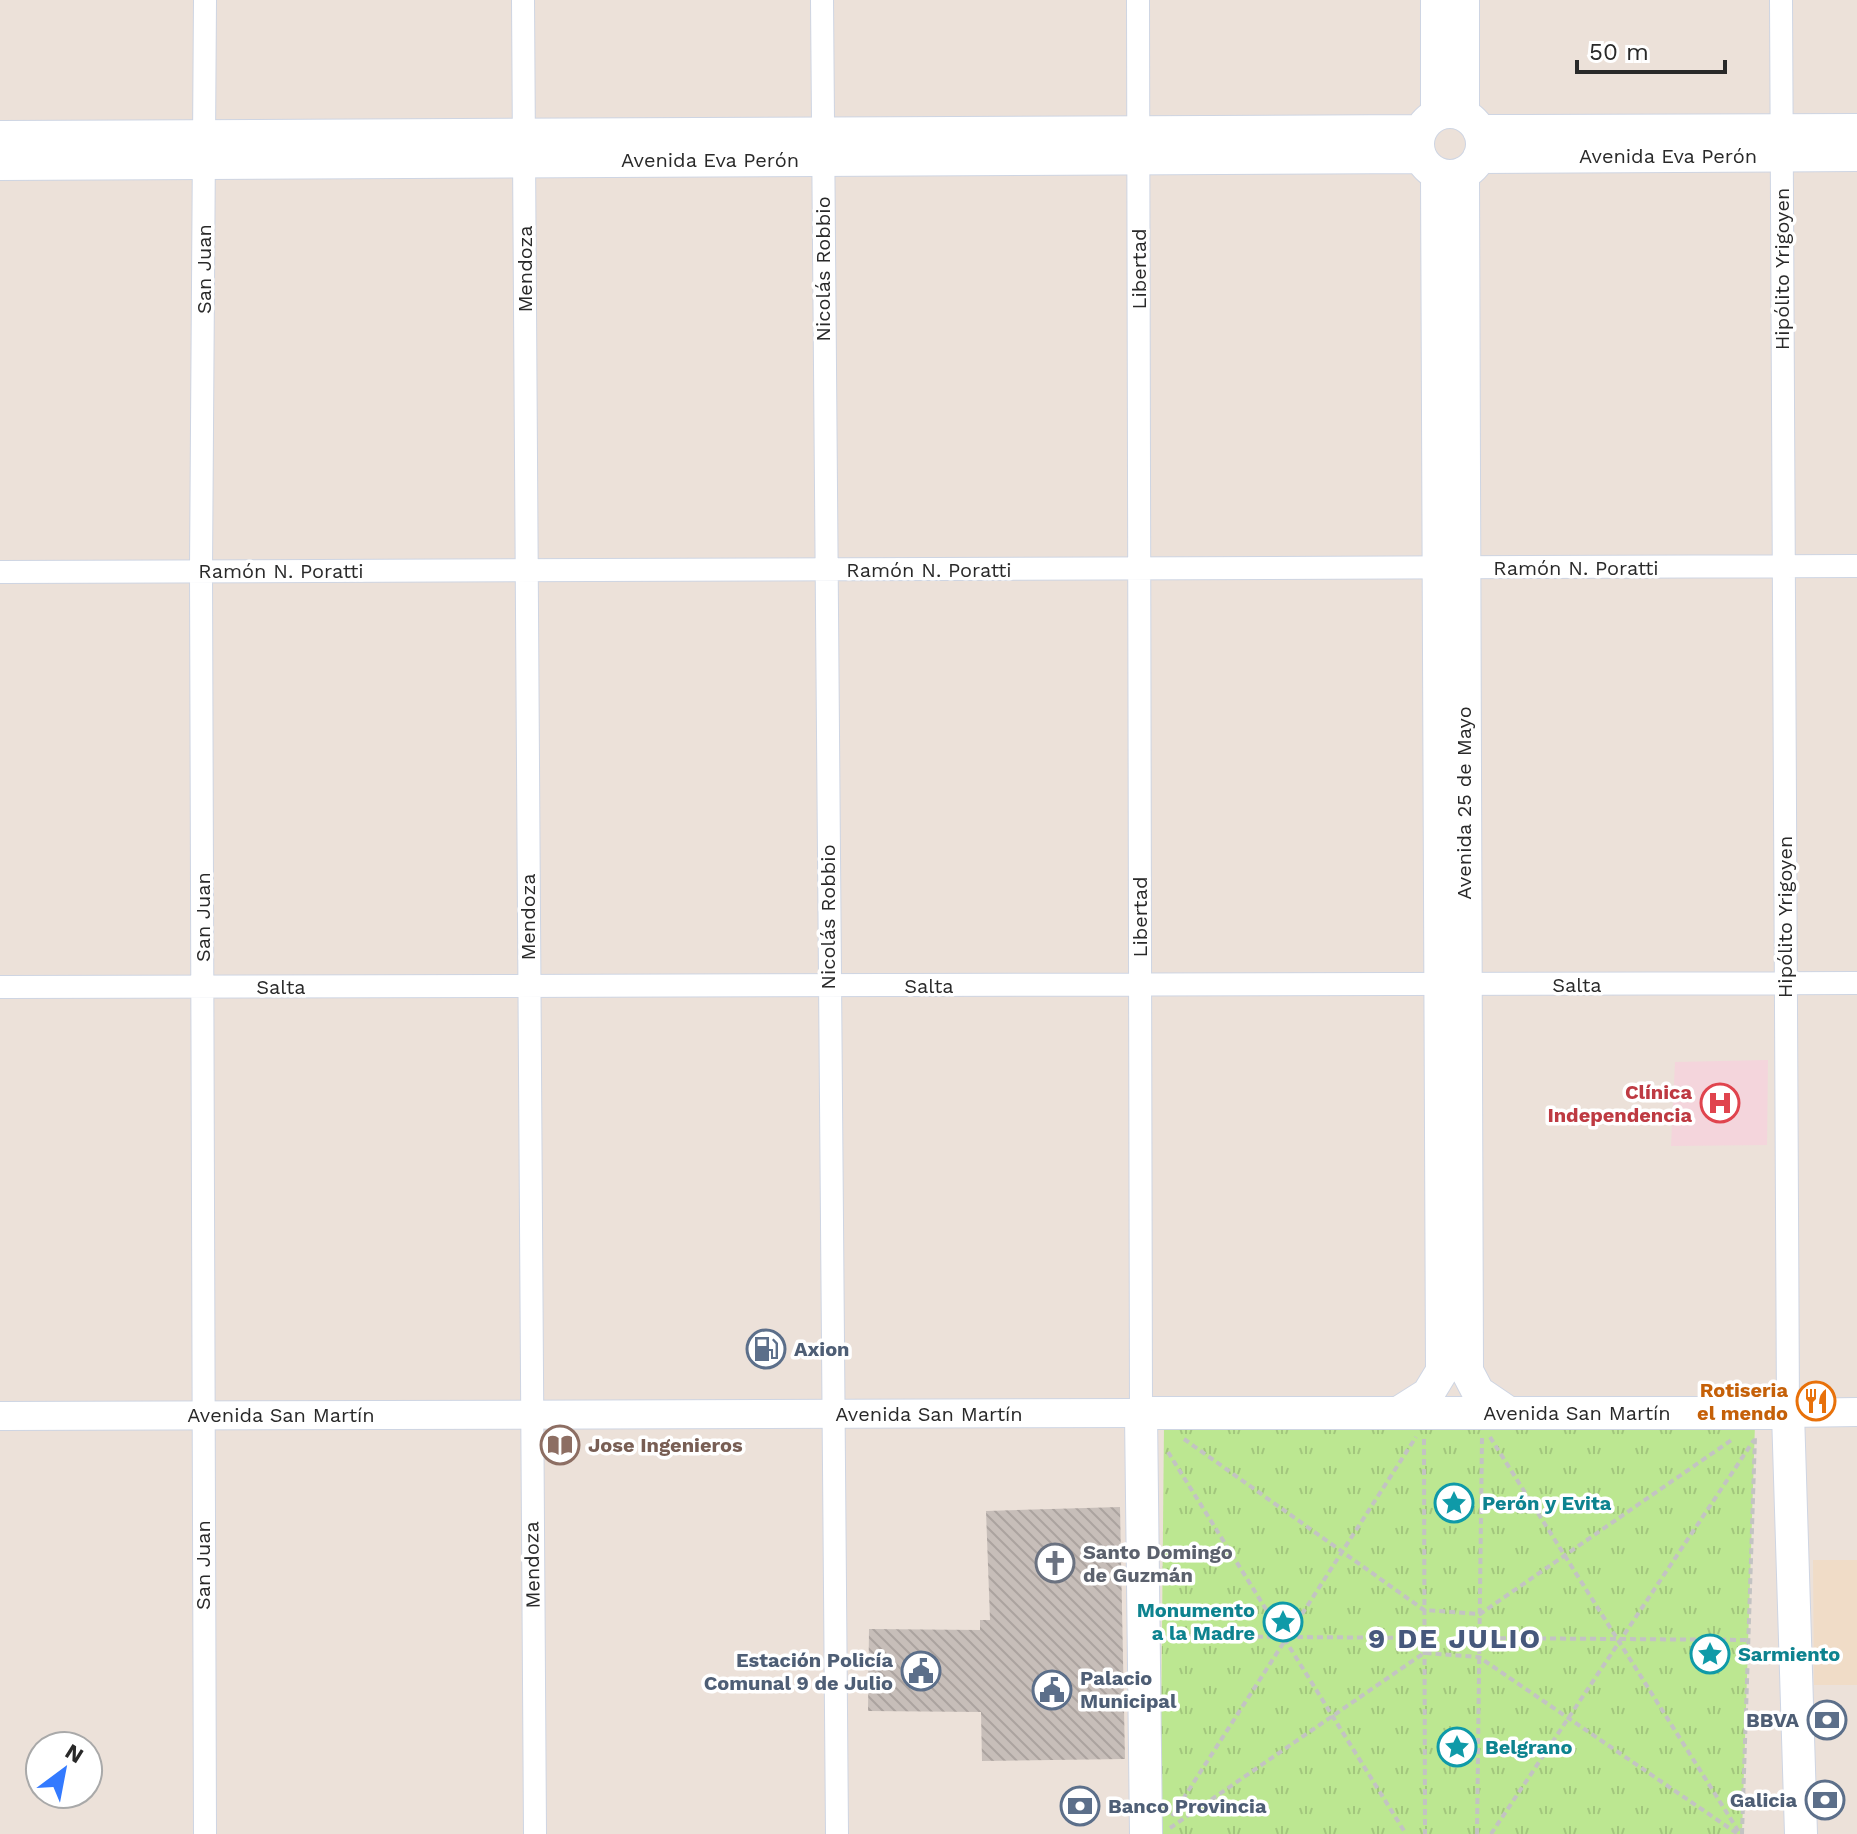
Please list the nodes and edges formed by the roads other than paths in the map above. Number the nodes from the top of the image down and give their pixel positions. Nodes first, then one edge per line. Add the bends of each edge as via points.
1 (205, 0) edge
2 (523, 0) edge
3 (822, 0) edge
4 (1138, 0) edge
5 (1437, 0) edge
6 (1463, 0) edge
7 (1781, 0) edge
8 (1857, 130) edge
9 (0, 137) edge
10 (1450, 144) junction
11 (1782, 144) junction
12 (1138, 145) junction
13 (823, 147) junction
14 (524, 148) junction
15 (205, 149) junction
16 (1857, 155) edge
17 (0, 164) edge
18 (1857, 566) edge
19 (1783, 567) junction
20 (1451, 569) junction
21 (201, 570) junction
22 (825, 570) junction
23 (1139, 570) junction
24 (526, 571) junction
25 (0, 572) edge
26 (1857, 983) edge
27 (1452, 985) junction
28 (1785, 985) junction
29 (828, 986) junction
30 (1140, 986) junction
31 (0, 987) edge
32 (203, 987) junction
33 (528, 987) junction
34 (1857, 1412) edge
35 (1141, 1413) junction
36 (1398, 1413) junction
37 (1509, 1413) junction
38 (1788, 1413) junction
39 (831, 1414) junction
40 (202, 1415) junction
41 (530, 1415) junction
42 (0, 1416) edge
43 (205, 1834) edge
44 (535, 1834) edge
45 (837, 1834) edge
46 (1146, 1834) edge
47 (1801, 1834) edge

1 - 15 street, San Juan
2 - 14 street, Mendoza
3 - 13 street, Nicolás Robbio
4 - 12 street, Libertad
5 - 10 main road, Avenida 25 de Mayo
6 - 10 main road, Avenida 25 de Mayo
7 - 11 street, Hipólito Yrigoyen
8 - 11 main road, Avenida Eva Perón
9 - 15 main road, Avenida Eva Perón
10 - 11 main road, Avenida Eva Perón
10 - 12 main road, Avenida Eva Perón
10 - 20 main road, Avenida 25 de Mayo
11 - 16 main road, Avenida Eva Perón
11 - 19 street, Hipólito Yrigoyen
12 - 13 main road, Avenida Eva Perón
12 - 23 street, Libertad
13 - 14 main road, Avenida Eva Perón
13 - 22 street, Nicolás Robbio
14 - 15 main road, Avenida Eva Perón
14 - 24 street, Mendoza
15 - 17 main road, Avenida Eva Perón
15 - 21 street, San Juan
18 - 19 street, Ramón N. Poratti
19 - 20 street, Ramón N. Poratti
19 - 28 street, Hipólito Yrigoyen
20 - 23 street, Ramón N. Poratti
20 - 27 main road, Avenida 25 de Mayo
21 - 24 street, Ramón N. Poratti
21 - 25 street, Ramón N. Poratti
21 - 32 street, San Juan
22 - 23 street, Ramón N. Poratti
22 - 24 street, Ramón N. Poratti
22 - 29 street, Nicolás Robbio
23 - 30 street, Libertad
24 - 33 street, Mendoza
26 - 28 street, Salta
27 - 28 street, Salta
27 - 30 street, Salta
27 - 36 main road, Avenida 25 de Mayo via 1442,1371 1428,1394
27 - 37 main road, Avenida 25 de Mayo via 1467,1371 1478,1392
28 - 38 street, Hipólito Yrigoyen
29 - 30 street, Salta
29 - 33 street, Salta
29 - 39 street, Nicolás Robbio
30 - 35 street, Libertad
31 - 32 street, Salta
32 - 33 street, Salta
32 - 40 street, San Juan
33 - 41 street, Mendoza
34 - 38 street, Avenida San Martín
35 - 36 main road, Avenida San Martín
35 - 39 street, Avenida San Martín
35 - 46 main road, Libertad
36 - 37 main road, Avenida San Martín
37 - 38 main road, Avenida San Martín
38 - 47 main road, Hipólito Yrigoyen
39 - 41 street, Avenida San Martín
39 - 45 street, Nicolás Robbio
40 - 41 street, Avenida San Martín
40 - 42 street, Avenida San Martín
40 - 43 street, San Juan
41 - 44 street, Mendoza

